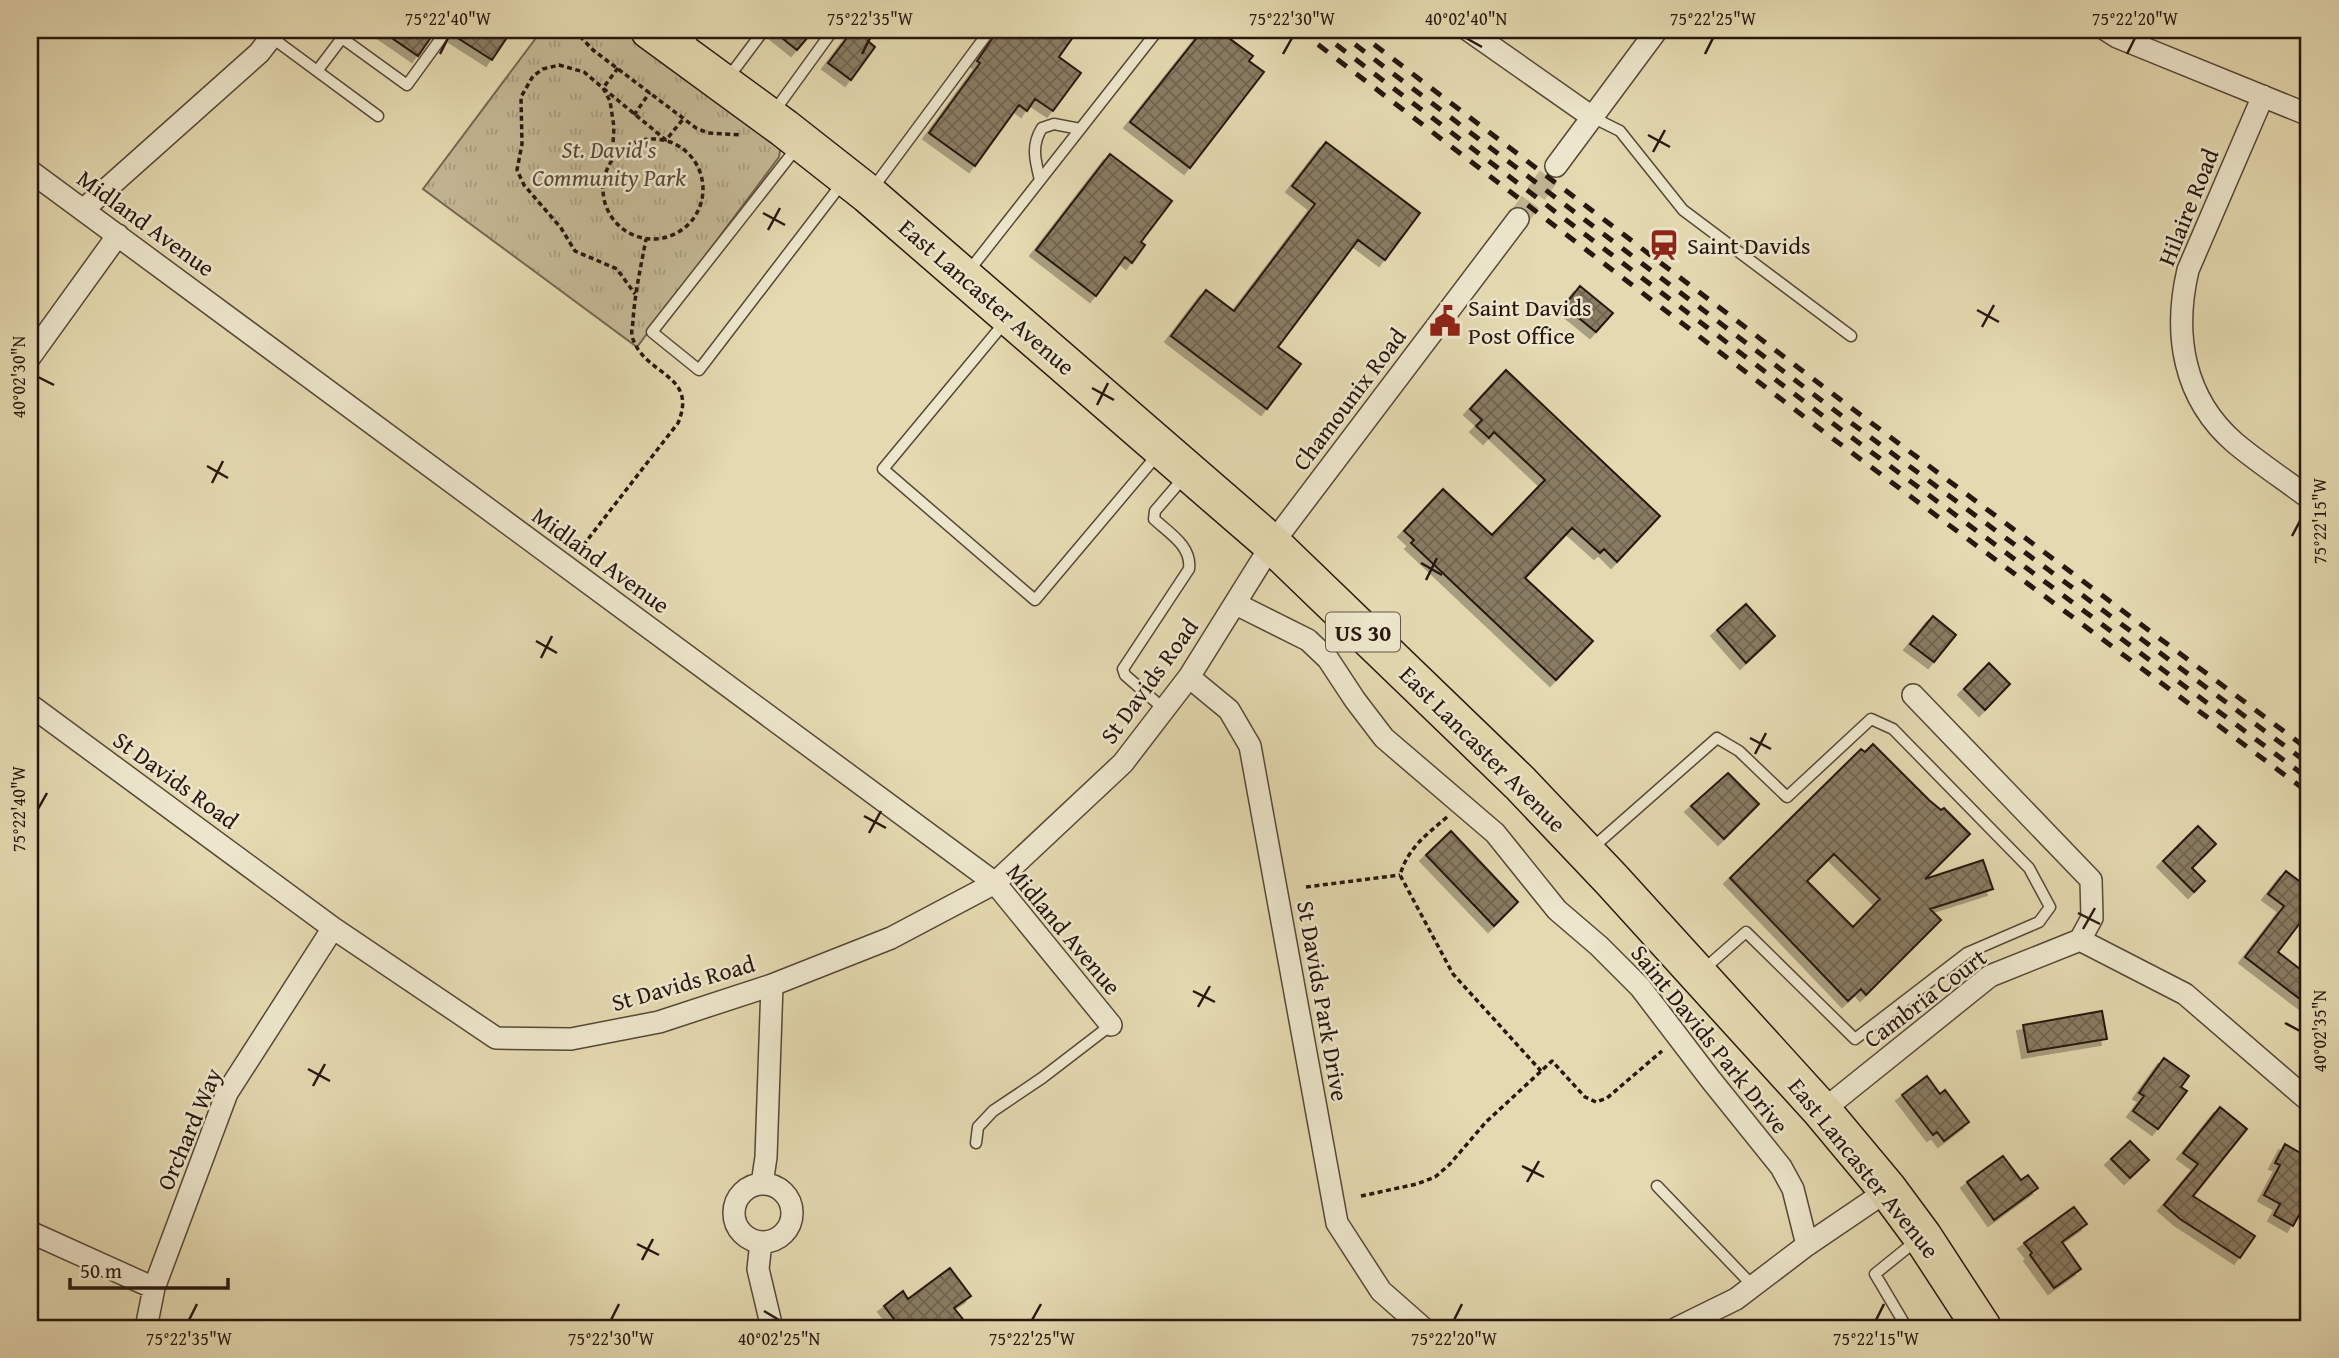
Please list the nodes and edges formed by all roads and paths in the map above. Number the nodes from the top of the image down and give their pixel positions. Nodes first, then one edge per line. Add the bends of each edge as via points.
1 (447, 30) edge
2 (574, 30) edge
3 (764, 30) edge
4 (833, 30) edge
5 (990, 30) edge
6 (1158, 30) edge
7 (1468, 30) edge
8 (1657, 30) edge
9 (2106, 30) edge
10 (274, 33) edge
11 (345, 34) edge
12 (673, 38) edge
13 (618, 68) junction
14 (317, 71) junction
15 (724, 84) junction
16 (603, 88) junction
17 (650, 92) junction
18 (2263, 96) junction
19 (634, 115) junction
20 (2309, 115) edge
21 (378, 116) dead end
22 (1592, 117) junction
23 (684, 118) junction
24 (761, 128) junction
25 (1080, 129) junction
26 (666, 140) junction
27 (802, 142) junction
28 (612, 159) junction
29 (1556, 166) tunnel mouth
30 (30, 171) edge
31 (1040, 180) junction
32 (858, 185) junction
33 (84, 209) junction
34 (1518, 219) tunnel mouth
35 (118, 235) junction
36 (646, 239) junction
37 (964, 276) junction
38 (635, 294) junction
39 (1009, 317) junction
40 (1851, 336) dead end
41 (30, 356) edge
42 (1175, 461) junction
43 (2309, 498) edge
44 (1272, 544) junction
45 (566, 567) junction
46 (1236, 604) junction
47 (1189, 677) junction
48 (1913, 695) dead end
49 (30, 705) edge
50 (1164, 709) junction
51 (1453, 812) dead end
52 (1586, 853) junction
53 (1400, 875) junction
54 (995, 883) junction
55 (1306, 887) dead end
56 (333, 928) junction
57 (2080, 940) junction
58 (1698, 974) junction
59 (772, 985) junction
60 (1111, 1025) joint
61 (1670, 1044) dead end
62 (1541, 1071) junction
63 (2309, 1101) edge
64 (1822, 1111) junction
65 (976, 1143) dead end
66 (762, 1184) junction
67 (1657, 1186) dead end
68 (1888, 1190) junction
69 (1361, 1196) dead end
70 (30, 1233) edge
71 (1922, 1236) junction
72 (761, 1242) junction
73 (1807, 1245) junction
74 (1753, 1286) junction
75 (154, 1288) junction
76 (146, 1328) edge
77 (772, 1328) edge
78 (1423, 1328) edge
79 (1677, 1328) edge
80 (1907, 1328) edge
81 (1982, 1328) edge

1 - 11 lane via 407,85
2 - 13 path
3 - 15 lane
4 - 24 lane
5 - 32 lane
6 - 25 lane
7 - 22 street
8 - 22 street
9 - 18 street
10 - 14 lane
10 - 33 street via 259,53
11 - 14 lane
12 - 15 highway, East Lancaster Avenue / US 30
13 - 16 path
13 - 17 path
14 - 21 lane
15 - 24 highway, East Lancaster Avenue / US 30
16 - 19 path
16 - 28 path via 614,127
16 - 38 path via 584,72 559,65 533,76 522,97 517,170 524,186 575,251 617,269
17 - 19 path
17 - 23 path
18 - 20 street
18 - 43 street, Hilaire Road via 2188,270 2181,331 2195,393 2210,417 2234,442
19 - 26 path
22 - 29 street
22 - 40 lane via 1620,131 1683,210
23 - 24 path via 708,133 741,134
23 - 26 path
24 - 27 highway, East Lancaster Avenue / US 30
25 - 31 lane
25 - 31 lane via 1054,124 1042,128 1035,139
26 - 28 path via 641,140
26 - 36 path via 681,146 695,160 703,179 702,202 695,219 679,233
27 - 32 highway, East Lancaster Avenue / US 30
27 - 32 lane via 652,332 699,370
28 - 36 path via 602,181 604,204 612,220 625,231
30 - 33 street, Midland Avenue
31 - 37 lane
32 - 37 highway, East Lancaster Avenue / US 30
33 - 35 street, Midland Avenue
34 - 44 street, Chamounix Road
35 - 41 street
35 - 45 street, Midland Avenue
36 - 38 path
37 - 39 highway, East Lancaster Avenue / US 30
38 - 45 path via 632,335 647,360 684,395 684,407 678,423
39 - 42 highway, East Lancaster Avenue / US 30
39 - 42 lane via 883,469 1035,600
42 - 44 highway, East Lancaster Avenue / US 30
42 - 50 lane via 1154,519 1188,551 1189,569 1123,669
44 - 46 street, St Davids Road
44 - 52 highway, East Lancaster Avenue / US 30 via 1520,783
45 - 54 street, Midland Avenue
46 - 47 street, St Davids Road
46 - 73 street, Saint Davids Park Drive via 1308,640 1328,659 1384,738 1495,833 1557,910 1640,987 1781,1167 1793,1189
47 - 50 street, St Davids Road
47 - 78 street, St Davids Park Drive via 1229,710 1250,746 1337,1223 1381,1291
48 - 57 street via 2091,880 2092,918
49 - 56 street, St Davids Road
50 - 54 street, St Davids Road via 1123,763
51 - 53 path via 1414,845
52 - 58 highway, East Lancaster Avenue / US 30
52 - 58 lane via 1717,738 1739,751 1787,797 1871,719 1893,729 2029,868 2050,907 2039,922 1967,953 1855,1039 1746,932
53 - 55 path
53 - 62 path via 1452,974
54 - 59 street, St Davids Road via 891,938
54 - 60 street, Midland Avenue
56 - 59 street, St Davids Road via 496,1038 571,1040 659,1022
56 - 75 street, Orchard Way via 227,1093
57 - 63 street via 2185,994
57 - 64 street, Cambria Court via 1990,976
58 - 64 highway, East Lancaster Avenue / US 30
59 - 66 street
60 - 65 lane via 993,1111 978,1127
61 - 62 path via 1607,1098 1596,1102 1585,1097 1552,1061
62 - 69 path via 1435,1177
64 - 68 highway, East Lancaster Avenue / US 30
66 - 72 street via 748,1188 734,1208 741,1233
66 - 72 street via 781,1190 792,1213 782,1236
67 - 74 lane
68 - 71 highway, East Lancaster Avenue / US 30
68 - 73 street
70 - 75 street
71 - 80 lane via 1875,1274
71 - 81 highway, East Lancaster Avenue / US 30
72 - 77 street via 758,1269
73 - 74 street
74 - 79 street
75 - 76 street, Orchard Way

